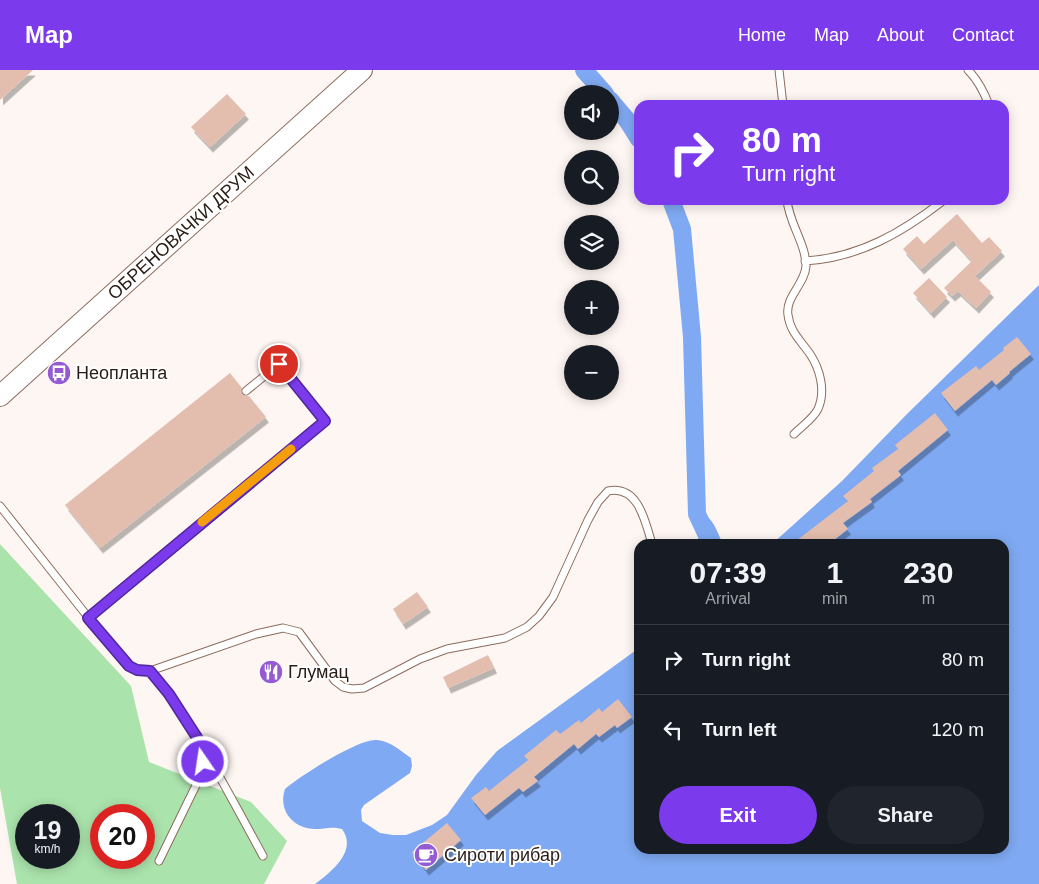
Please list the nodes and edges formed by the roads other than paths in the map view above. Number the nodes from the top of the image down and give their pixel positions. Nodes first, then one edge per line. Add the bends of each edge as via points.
1 (362, 70) edge
2 (779, 70) edge
3 (968, 70) edge
4 (782, 100) edge
5 (987, 100) edge
6 (788, 205) edge
7 (937, 205) edge
8 (805, 261) junction
9 (246, 391) dead end
10 (0, 396) edge
11 (794, 434) dead end
12 (0, 506) edge
13 (650, 539) edge
14 (88, 618) junction
15 (150, 671) junction
16 (205, 750) junction
17 (262, 856) dead end
18 (158, 861) dead end

1 - 10 street, ОБРЕНОВАЧКИ ДРУМ
2 - 4 lane
3 - 5 lane
6 - 8 lane
7 - 8 lane via 886,240 854,252
8 - 11 lane via 806,267 787,312 789,326 811,355 820,374 822,392 818,409
9 - 14 lane via 279,364 325,421
12 - 14 lane
13 - 15 lane via 634,499 620,490 608,490 588,520 553,597 527,627 504,638 447,649 420,659 364,688 343,687 299,632 283,628 256,634
14 - 15 lane via 129,666
15 - 16 lane
16 - 17 lane
16 - 18 lane via 201,775

